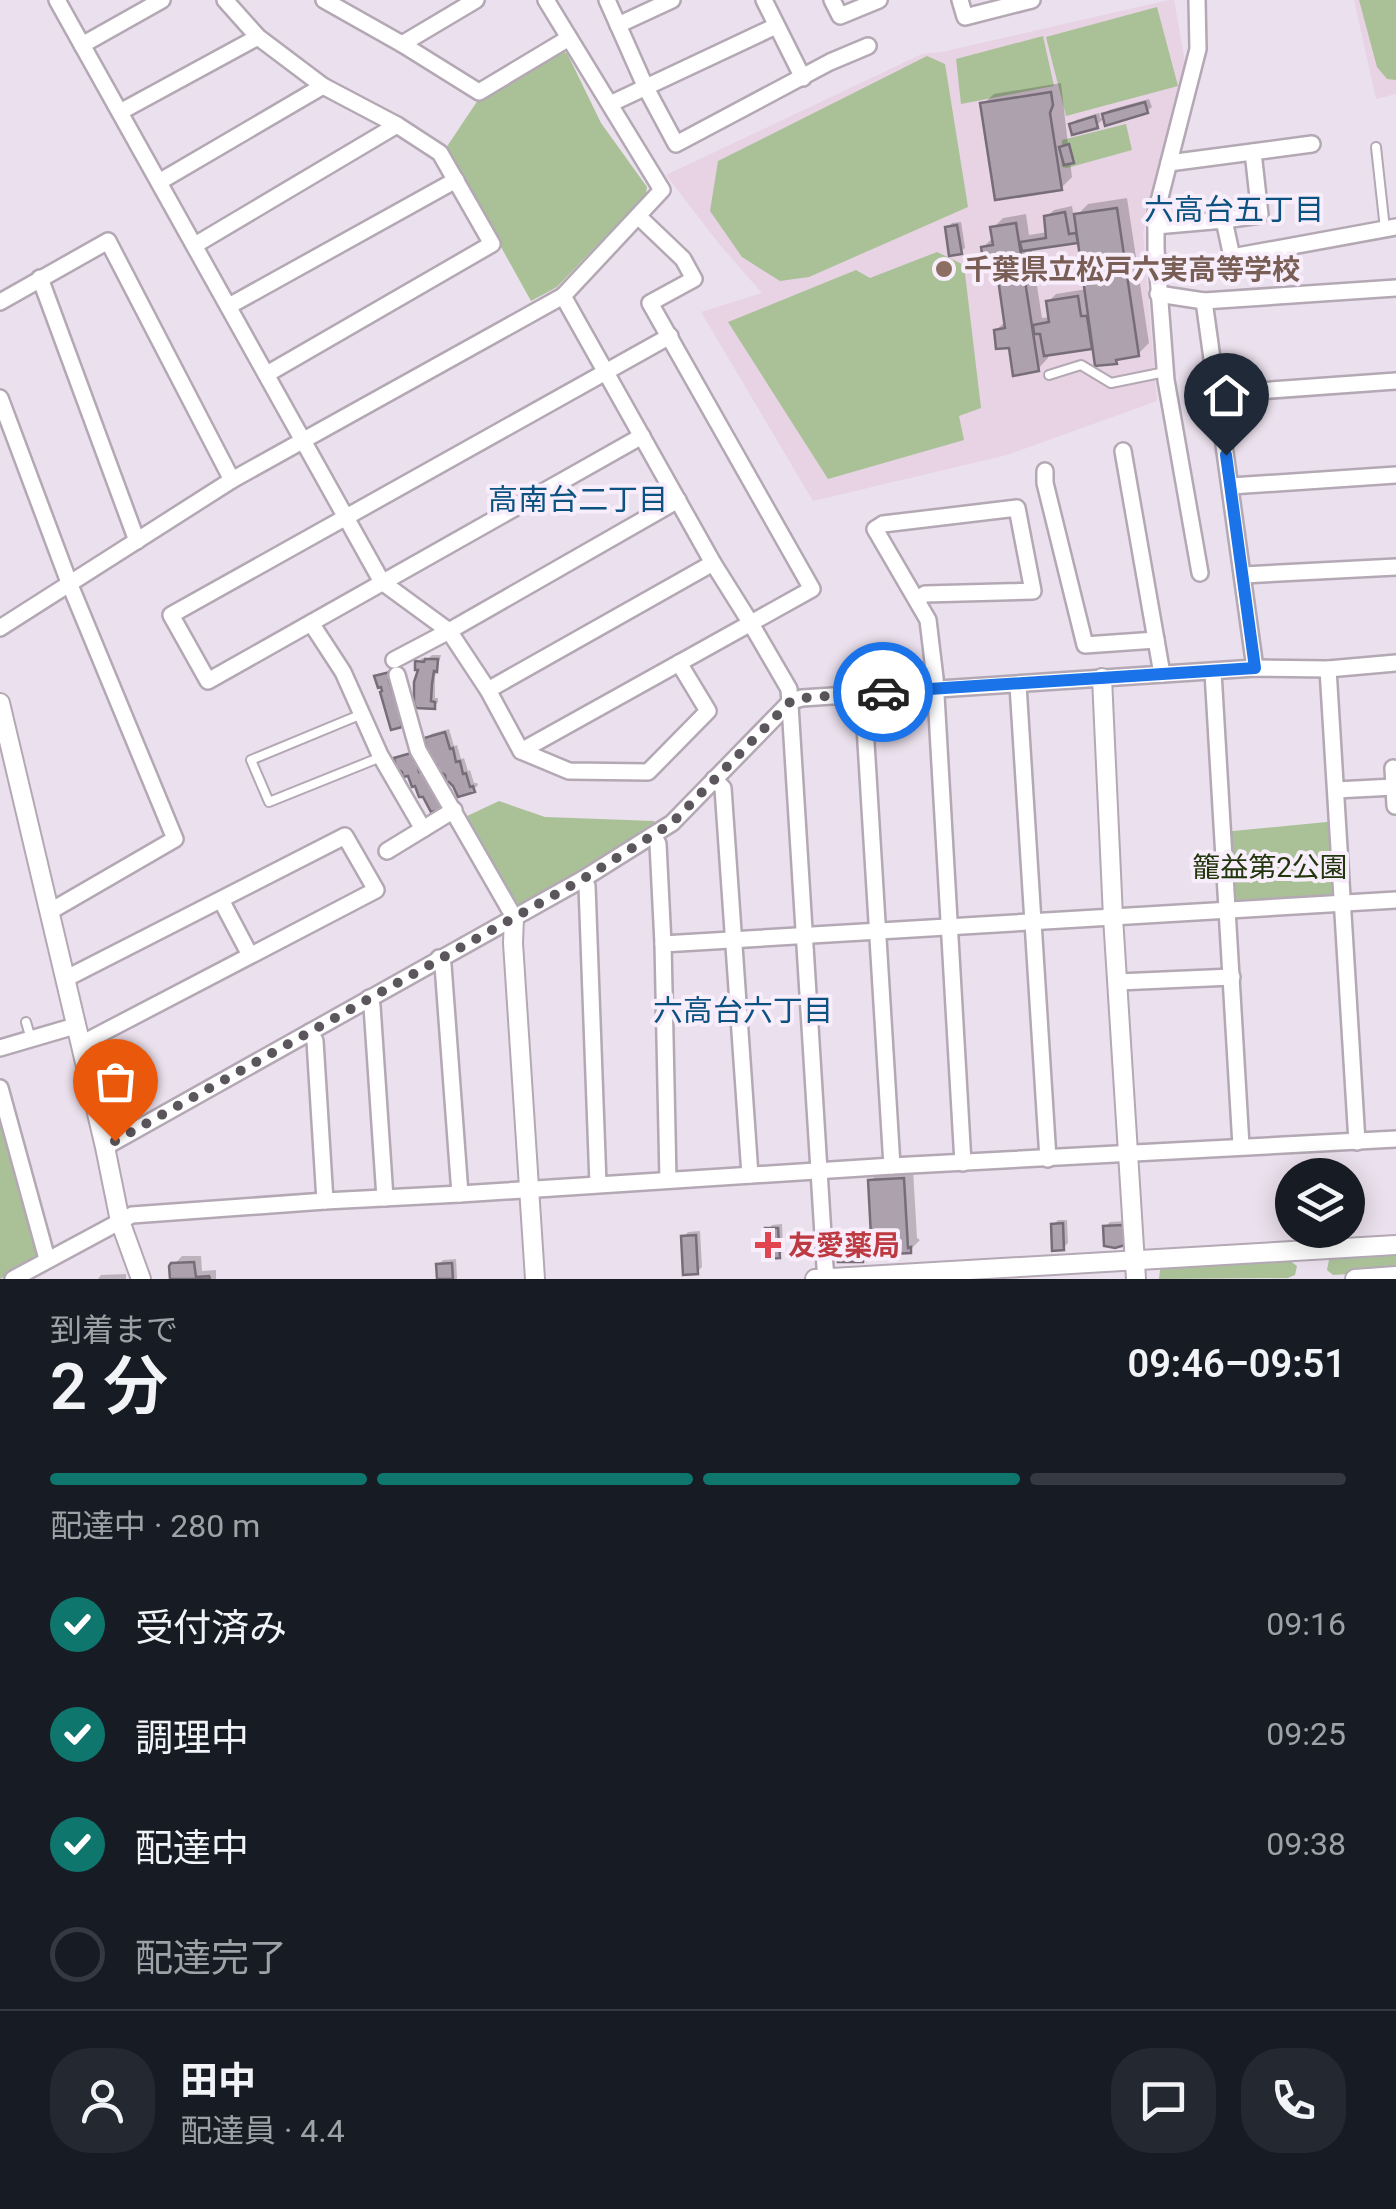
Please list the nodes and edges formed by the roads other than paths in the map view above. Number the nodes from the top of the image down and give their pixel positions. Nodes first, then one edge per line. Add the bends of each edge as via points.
1 (57, 0) edge
2 (162, 0) edge
3 (225, 0) edge
4 (324, 0) edge
5 (476, 0) edge
6 (546, 0) edge
7 (607, 0) edge
8 (672, 0) edge
9 (764, 0) edge
10 (832, 0) edge
11 (879, 0) edge
12 (960, 0) edge
13 (1032, 0) edge
14 (1197, 0) edge
15 (618, 25) junction
16 (776, 26) junction
17 (258, 37) junction
18 (569, 38) junction
19 (402, 44) junction
20 (82, 45) junction
21 (868, 46) dead end
22 (803, 78) junction
23 (323, 86) junction
24 (646, 88) junction
25 (610, 104) junction
26 (120, 112) junction
27 (397, 125) junction
28 (1312, 144) dead end
29 (1376, 147) dead end
30 (1253, 152) junction
31 (1169, 162) junction
32 (456, 180) junction
33 (159, 182) junction
34 (638, 216) junction
35 (1224, 220) junction
36 (1156, 226) junction
37 (1391, 228) edge
38 (195, 245) junction
39 (40, 278) junction
40 (1396, 288) edge
41 (1158, 294) junction
42 (563, 296) junction
43 (1204, 301) junction
44 (0, 302) edge
45 (229, 306) junction
46 (670, 336) junction
47 (605, 372) junction
48 (1165, 372) junction
49 (266, 374) junction
50 (1049, 375) dead end
51 (1396, 381) edge
52 (1216, 394) junction
53 (0, 398) edge
54 (642, 436) junction
55 (303, 440) junction
56 (1123, 451) dead end
57 (1045, 471) dead end
58 (1396, 475) edge
59 (232, 480) junction
60 (1230, 486) junction
61 (678, 500) junction
62 (345, 518) junction
63 (137, 541) junction
64 (713, 563) junction
65 (1396, 567) edge
66 (1200, 573) dead end
67 (1243, 575) junction
68 (382, 582) junction
69 (70, 585) junction
70 (917, 598) junction
71 (750, 622) junction
72 (311, 623) junction
73 (0, 628) edge
74 (450, 631) junction
75 (1156, 640) junction
76 (679, 662) junction
77 (1396, 663) edge
78 (1255, 668) junction
79 (1328, 668) junction
80 (1213, 672) junction
81 (1162, 674) junction
82 (1102, 678) junction
83 (1018, 685) junction
84 (935, 688) junction
85 (488, 690) junction
86 (863, 694) junction
87 (791, 701) junction
88 (0, 703) edge
89 (362, 714) junction
90 (5, 747) edge
91 (521, 751) junction
92 (381, 756) junction
93 (1394, 768) dead end
94 (714, 779) junction
95 (1394, 787) edge
96 (1336, 790) junction
97 (1396, 806) edge
98 (454, 810) junction
99 (423, 829) junction
100 (654, 836) junction
101 (387, 851) dead end
102 (583, 879) junction
103 (221, 900) junction
104 (1396, 900) edge
105 (1342, 903) junction
106 (1228, 910) junction
107 (50, 912) junction
108 (514, 917) junction
109 (1114, 917) junction
110 (1032, 922) junction
111 (950, 926) junction
112 (878, 931) junction
113 (805, 935) junction
114 (733, 940) junction
115 (663, 944) junction
116 (250, 955) junction
117 (440, 958) junction
118 (1232, 978) junction
119 (65, 980) junction
120 (1118, 982) junction
121 (369, 998) junction
122 (26, 1022) dead end
123 (310, 1032) junction
124 (78, 1035) junction
125 (30, 1039) junction
126 (0, 1048) edge
127 (0, 1088) edge
128 (1396, 1139) edge
129 (1357, 1142) junction
130 (1242, 1146) junction
131 (105, 1147) junction
132 (1129, 1154) junction
133 (1048, 1159) junction
134 (963, 1164) junction
135 (892, 1166) junction
136 (820, 1171) junction
137 (750, 1175) junction
138 (668, 1180) junction
139 (598, 1184) junction
140 (530, 1188) junction
141 (460, 1194) junction
142 (385, 1198) junction
143 (325, 1201) junction
144 (120, 1221) junction
145 (1396, 1245) edge
146 (48, 1258) junction
147 (1136, 1270) edge
148 (1396, 1276) edge
149 (13, 1279) edge
150 (140, 1279) edge
151 (536, 1279) edge
152 (815, 1279) edge
153 (827, 1279) edge
154 (1355, 1279) edge

1 - 20 street
2 - 20 street
3 - 17 street
4 - 19 street
5 - 19 street
6 - 18 street
7 - 15 street
8 - 15 street
9 - 16 street
10 - 11 street via 840,16
12 - 13 street via 965,16
14 - 31 street via 1198,49
15 - 24 street
16 - 22 street
16 - 24 street
17 - 23 street
17 - 26 street
18 - 19 street via 479,92
18 - 25 street
20 - 26 street
21 - 22 street
22 - 24 street via 676,144
23 - 27 street
23 - 33 street
24 - 25 street
25 - 34 street via 662,190
26 - 33 street
27 - 32 street via 440,153
27 - 38 street
28 - 30 street
29 - 37 lane
30 - 31 street
30 - 35 street via 1260,216
31 - 36 street
32 - 45 street
32 - 49 street via 492,244
33 - 38 street
34 - 42 street
34 - 46 street via 683,259 694,279 650,303
35 - 36 street
35 - 37 street via 1232,257
36 - 41 street
38 - 45 street
39 - 44 street
39 - 59 street via 108,241
39 - 63 street
40 - 43 street
41 - 43 street
41 - 48 street
42 - 47 street
42 - 55 street
43 - 52 street
45 - 49 street
46 - 47 street
46 - 71 street via 812,588
47 - 54 street
47 - 62 street
48 - 50 lane via 1111,383 1081,365
48 - 66 street
49 - 55 street
51 - 52 street
52 - 60 street
53 - 69 street
54 - 61 street
54 - 68 street
55 - 59 street
55 - 62 street
56 - 75 street
57 - 75 street via 1085,645
58 - 60 street
59 - 63 street
60 - 67 street
61 - 64 street
61 - 74 street
62 - 68 street
62 - 72 street via 170,616 208,680
63 - 69 street
64 - 71 street
64 - 85 street
65 - 67 street
67 - 78 street
68 - 72 street
68 - 74 street
69 - 73 street
69 - 107 street via 174,839
70 - 70 street via 1033,591 1016,508 876,529
70 - 84 street via 928,620
71 - 76 street
71 - 87 street
72 - 89 street
74 - 85 street
74 - 98 street via 395,667 418,750
75 - 81 street
76 - 91 street
76 - 91 street via 708,711 648,772 569,771
77 - 79 street
78 - 79 street
78 - 80 street
79 - 96 street
80 - 81 street
80 - 106 street
81 - 82 street
82 - 83 street
82 - 109 street
83 - 84 street
83 - 110 street
84 - 86 street
84 - 111 street
85 - 91 street
86 - 87 street
86 - 112 street
87 - 94 street
87 - 113 street
88 - 90 street
89 - 92 street
89 - 92 lane via 251,760 263,788 270,802
90 - 107 street
92 - 99 street
93 - 95 street
94 - 100 street
94 - 114 street via 723,788
95 - 96 street
95 - 97 street
96 - 105 street
98 - 99 street
98 - 108 street
99 - 101 street
100 - 102 street
100 - 115 street
102 - 108 street
102 - 139 street
103 - 116 street
103 - 116 street via 345,836 376,890
103 - 119 street
104 - 105 street
105 - 106 street
105 - 129 street
106 - 109 street
106 - 118 street
107 - 119 street
108 - 117 street
108 - 140 street
109 - 110 street
109 - 120 street
110 - 111 street
110 - 133 street
111 - 112 street
111 - 134 street
112 - 113 street
112 - 135 street
113 - 114 street
113 - 136 street
114 - 115 street
114 - 137 street
115 - 138 street
116 - 124 street
117 - 121 street
117 - 141 street
118 - 120 street
118 - 130 street
119 - 124 street
120 - 132 street
121 - 123 street
121 - 142 street
122 - 125 lane
123 - 131 street
123 - 143 street
124 - 125 street
124 - 131 street
125 - 126 street
127 - 146 street
128 - 129 street
129 - 130 street
130 - 132 street
131 - 144 street
132 - 133 street
132 - 147 street
133 - 134 street
134 - 135 street
135 - 136 street
136 - 137 street
136 - 153 street
137 - 138 street
138 - 139 street
139 - 140 street
140 - 141 street
140 - 151 street
141 - 142 street
142 - 143 street
143 - 144 street
144 - 146 street
144 - 150 street
145 - 147 street
146 - 149 street
147 - 153 street
148 - 154 street
152 - 153 street

